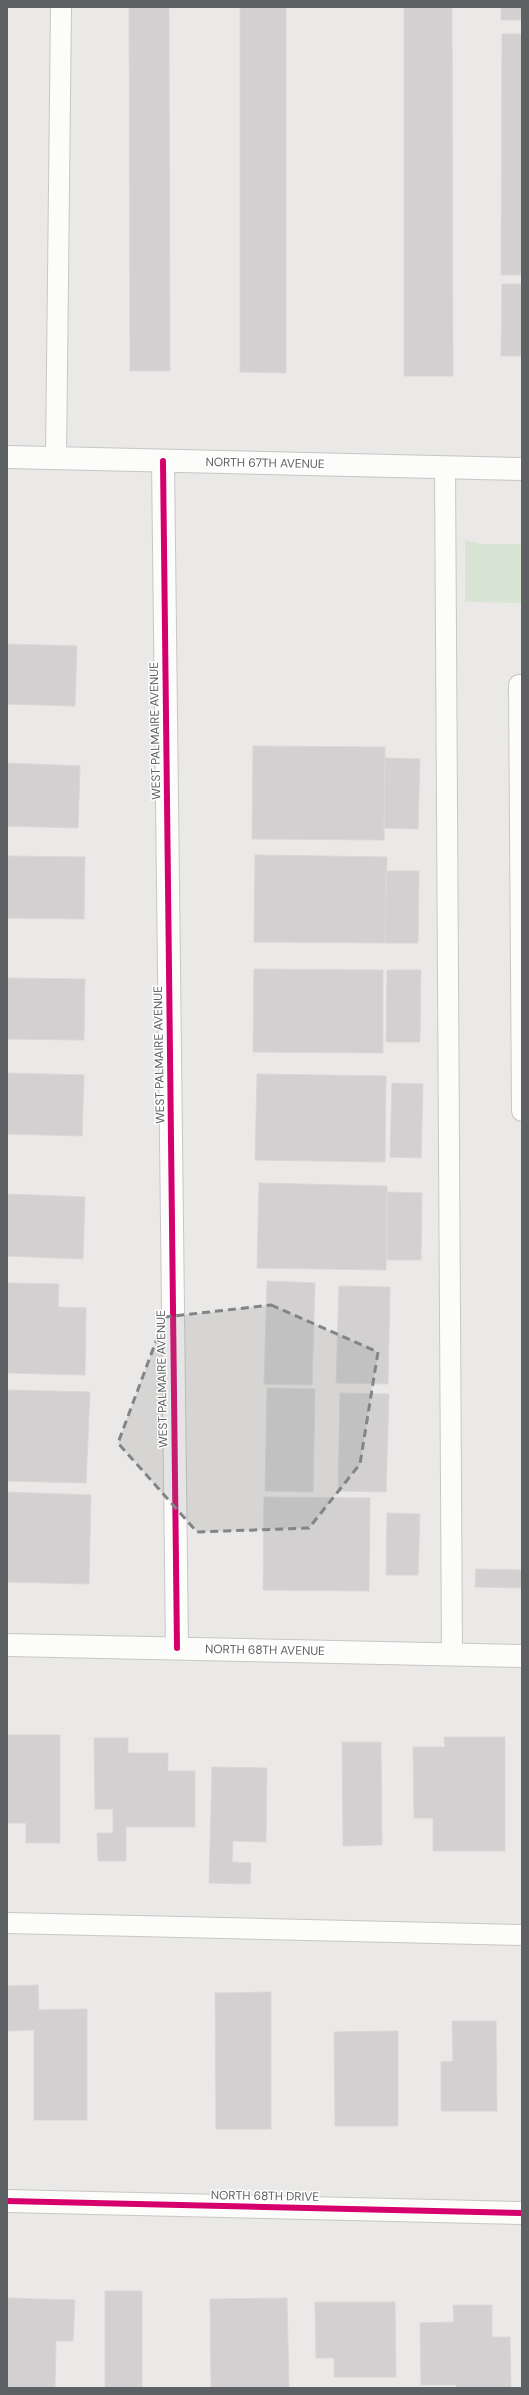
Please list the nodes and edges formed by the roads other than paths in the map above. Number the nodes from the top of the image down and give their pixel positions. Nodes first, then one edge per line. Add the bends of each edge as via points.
1 (60, 7) edge
2 (7, 457) edge
3 (56, 458) junction
4 (163, 461) junction
5 (445, 467) junction
6 (522, 469) edge
7 (522, 685) edge
8 (522, 1111) edge
9 (7, 1645) edge
10 (177, 1648) junction
11 (452, 1655) junction
12 (522, 1656) edge
13 (7, 1923) edge
14 (522, 1935) edge
15 (7, 2201) edge
16 (522, 2213) edge

1 - 3 lane
2 - 3 street, NORTH 67TH AVENUE
3 - 4 street, NORTH 67TH AVENUE
4 - 5 street, NORTH 67TH AVENUE
4 - 10 street, WEST PALMAIRE AVENUE
5 - 6 street, NORTH 67TH AVENUE
5 - 11 lane
7 - 8 lane
9 - 10 street, NORTH 68TH AVENUE
10 - 11 street, NORTH 68TH AVENUE
11 - 12 street, NORTH 68TH AVENUE
13 - 14 lane
15 - 16 street, NORTH 68TH DRIVE

